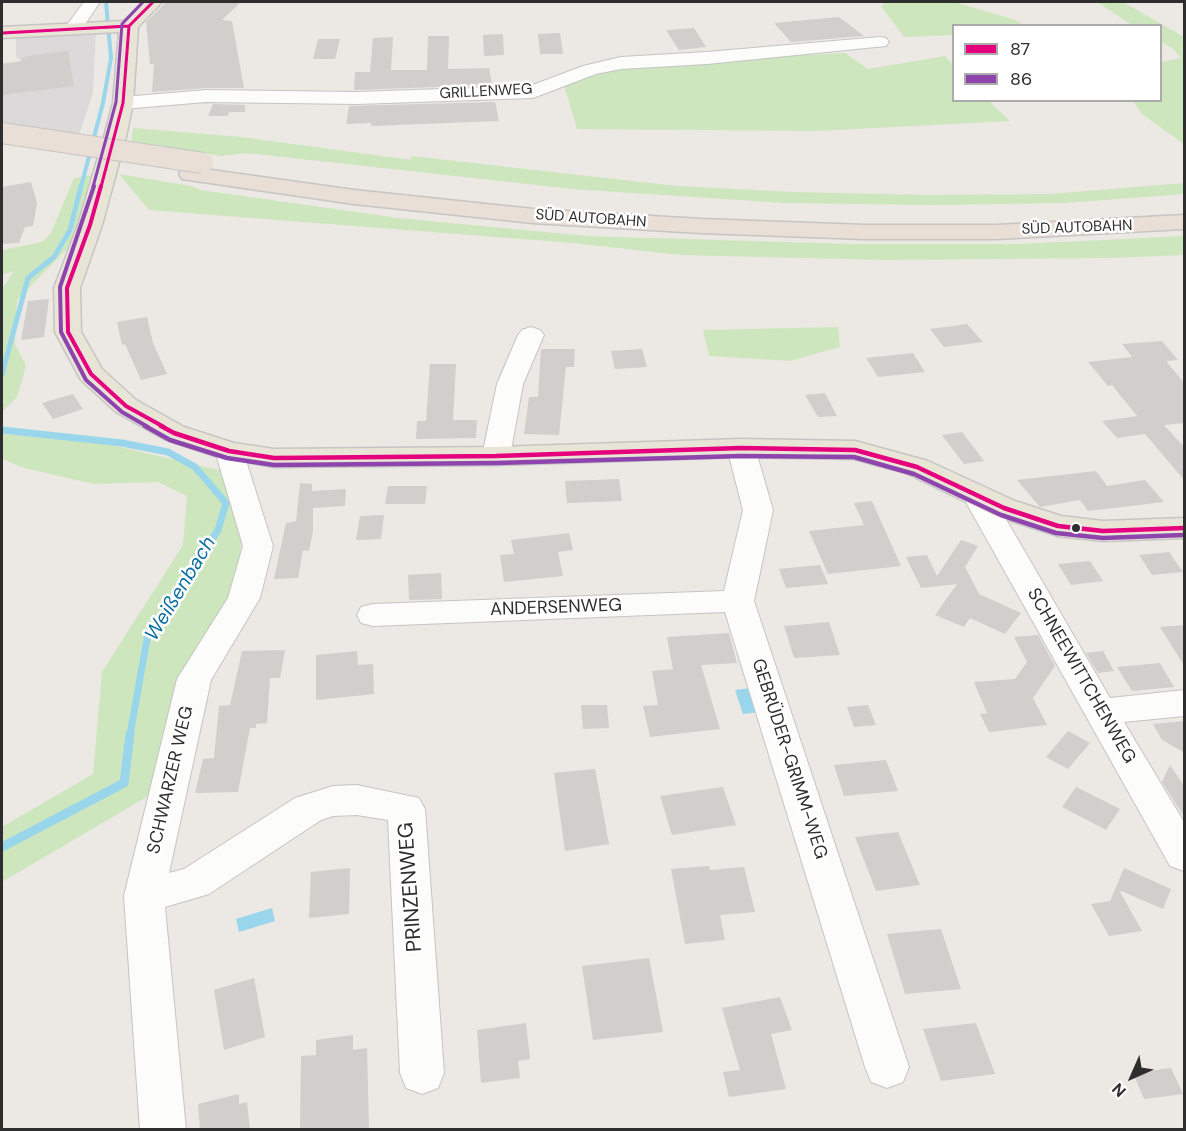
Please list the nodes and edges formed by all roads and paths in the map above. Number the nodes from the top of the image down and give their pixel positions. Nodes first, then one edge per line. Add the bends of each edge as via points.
1 (92, 2) edge
2 (153, 2) edge
3 (121, 26) junction
4 (73, 29) junction
5 (2, 33) edge
6 (880, 42) dead end
7 (123, 103) junction
8 (2, 133) edge
9 (2, 146) edge
10 (196, 168) junction
11 (1185, 209) edge
12 (1185, 222) edge
13 (531, 335) dead end
14 (741, 448) junction
15 (229, 451) junction
16 (496, 456) junction
17 (978, 496) junction
18 (1185, 528) edge
19 (738, 601) junction
20 (373, 615) dead end
21 (1185, 703) edge
22 (1100, 712) junction
23 (1185, 855) edge
24 (144, 896) junction
25 (887, 1067) dead end
26 (422, 1073) dead end
27 (163, 1130) edge

1 - 4 street
2 - 3 main road
3 - 4 main road
3 - 7 main road
4 - 5 main road
6 - 7 street, GRILLENWEG via 621,63 590,70 533,92 357,98 206,96
7 - 15 main road via 90,225 67,288 68,332 91,374 126,406 174,433
8 - 10 highway, SÜD AUTOBAHN, bridge
9 - 10 highway, SÜD AUTOBAHN
10 - 11 highway, SÜD AUTOBAHN via 703,214 934,218
10 - 12 highway, SÜD AUTOBAHN via 354,197 521,215 701,226 996,232
13 - 16 street via 510,384
14 - 16 main road
14 - 17 main road via 855,450 917,467
14 - 19 street via 758,510
15 - 16 main road via 274,458
15 - 24 street, SCHWARZER WEG via 258,546 244,598 194,679
17 - 18 main road via 1058,526 1103,531
17 - 22 street, SCHNEEWITTCHENWEG
19 - 20 street, ANDERSENWEG
19 - 25 street, GEBRÜDER-GRIMM-WEG
21 - 22 street
22 - 23 street, SCHNEEWITTCHENWEG
24 - 26 street, PRINZENWEG via 195,882 308,809 333,801 357,800 406,809
24 - 27 street, SCHWARZER WEG

